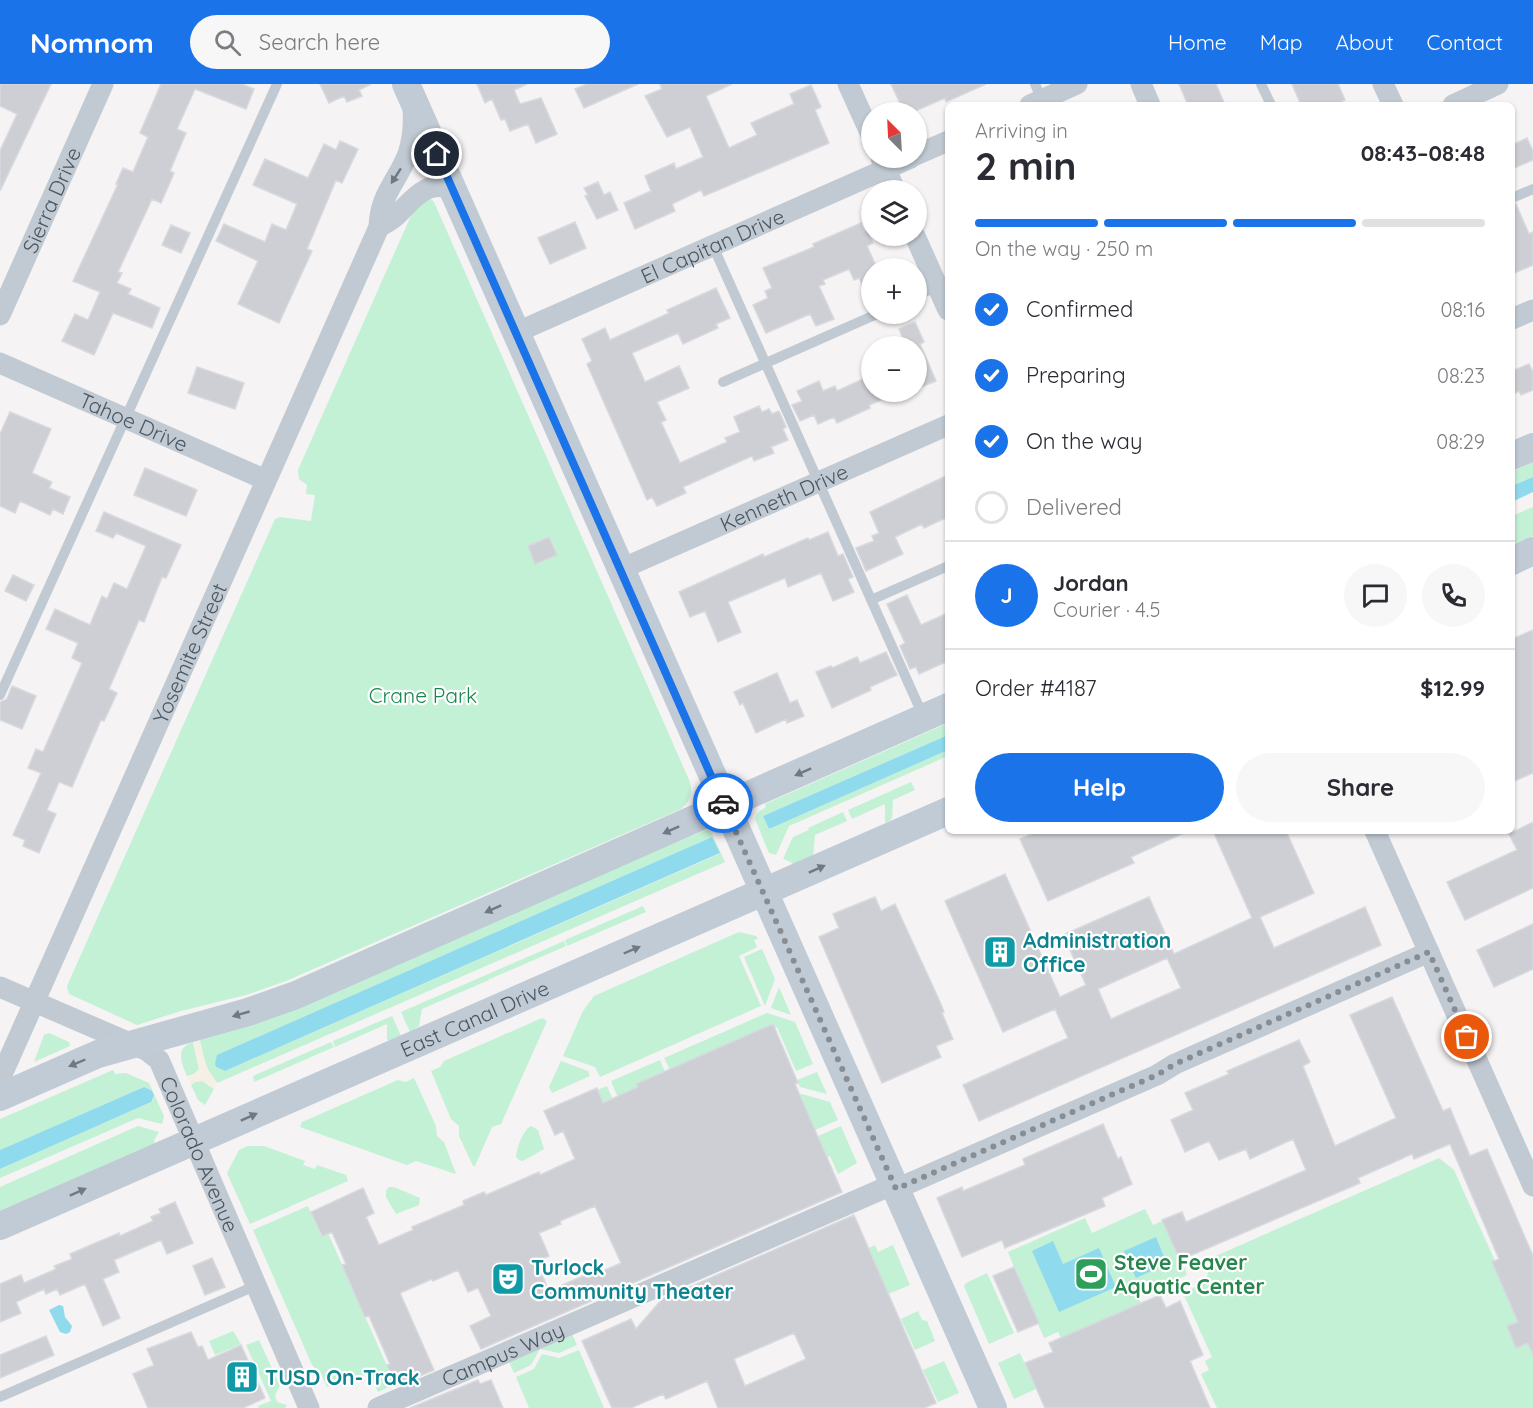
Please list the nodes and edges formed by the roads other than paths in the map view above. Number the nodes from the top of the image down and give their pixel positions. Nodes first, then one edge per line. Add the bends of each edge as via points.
1 (103, 84) edge
2 (277, 84) edge
3 (848, 84) edge
4 (1077, 84) edge
5 (1141, 84) edge
6 (1261, 84) edge
7 (1383, 84) edge
8 (1498, 84) edge
9 (410, 92) edge
10 (1035, 96) edge
11 (1149, 102) edge
12 (1270, 102) edge
13 (1392, 102) edge
14 (1459, 102) edge
15 (861, 113) edge
16 (945, 142) edge
17 (927, 150) edge
18 (873, 168) edge
19 (1533, 189) edge
20 (453, 190) junction
21 (1515, 197) edge
22 (379, 227) junction
23 (713, 246) junction
24 (920, 246) edge
25 (938, 286) junction
26 (927, 291) edge
27 (945, 303) edge
28 (1533, 310) edge
29 (0, 315) edge
30 (1515, 318) edge
31 (861, 321) edge
32 (515, 333) junction
33 (0, 363) edge
34 (765, 363) junction
35 (723, 382) dead end
36 (125, 418) junction
37 (945, 426) edge
38 (1533, 447) edge
39 (1515, 455) edge
40 (266, 480) junction
41 (818, 482) junction
42 (1533, 551) edge
43 (1515, 560) edge
44 (945, 567) edge
45 (621, 569) junction
46 (871, 600) junction
47 (0, 695) edge
48 (936, 713) edge
49 (725, 807) junction
50 (945, 812) edge
51 (1376, 834) edge
52 (764, 893) junction
53 (1429, 952) junction
54 (0, 987) edge
55 (34, 1003) junction
56 (132, 1044) junction
57 (0, 1079) edge
58 (0, 1097) edge
59 (195, 1141) junction
60 (895, 1186) junction
61 (1533, 1186) edge
62 (0, 1227) edge
63 (257, 1285) junction
64 (0, 1397) edge
65 (309, 1408) edge
66 (378, 1408) edge
67 (993, 1408) edge

1 - 29 street, Sierra Drive
2 - 36 lane
3 - 15 street
4 - 10 street
5 - 11 street
6 - 12 lane
7 - 13 street
8 - 14 street
9 - 20 main road
9 -> 22 street, Yosemite Street via 414,128 409,151 390,184 380,210
16 - 17 street
18 - 23 street, El Capitan Drive
19 - 21 lane
20 - 22 street, Yosemite Street via 439,186 423,191
20 - 32 main road
22 - 40 street, Yosemite Street
23 - 32 street, El Capitan Drive
23 - 34 lane
24 - 25 street
25 - 26 lane
25 - 27 street
28 - 30 street
31 - 34 lane
32 - 45 main road
33 - 36 street, Tahoe Drive
34 - 35 lane
34 - 41 lane
36 - 40 street, Tahoe Drive
36 - 47 lane
37 - 41 street, Kenneth Drive
38 - 39 main road
40 - 55 street, Yosemite Street
41 - 45 street, Kenneth Drive
41 - 46 lane
42 - 43 main road
44 - 46 lane
45 - 49 main road
46 - 48 lane
48 -> 49 main road
49 - 52 main road
49 -> 56 main road via 279,1002
52 -> 50 main road, East Canal Drive
51 - 53 street
59 -> 52 main road, East Canal Drive
52 - 60 main road
53 - 60 street, Campus Way via 1157,1075
53 - 61 street
54 - 55 street, Colorado Avenue
55 - 56 street, Colorado Avenue
55 - 57 street, Yosemite Street
56 -> 58 main road via 98,1054
56 - 59 street, Colorado Avenue via 151,1053 162,1064
62 -> 59 main road, East Canal Drive
59 - 63 street, Colorado Avenue
60 - 66 street, Campus Way
60 - 67 main road
63 - 64 lane
63 - 65 street, Colorado Avenue

